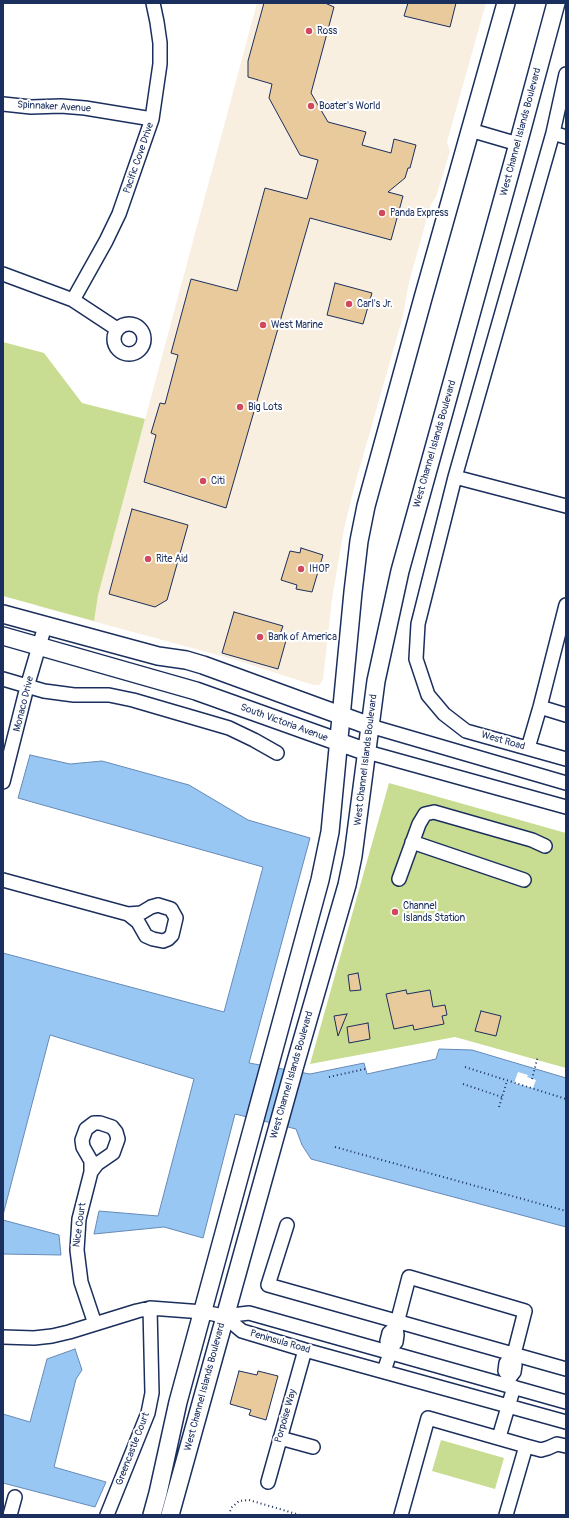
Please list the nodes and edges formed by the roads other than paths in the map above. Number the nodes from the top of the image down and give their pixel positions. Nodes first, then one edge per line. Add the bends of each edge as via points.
1 (153, 3) edge
2 (506, 3) edge
3 (556, 3) edge
4 (566, 74) edge
5 (3, 104) edge
6 (152, 118) junction
7 (470, 130) junction
8 (560, 135) edge
9 (518, 144) junction
10 (3, 274) edge
11 (73, 300) junction
12 (117, 329) dead end
13 (455, 477) junction
14 (566, 506) edge
15 (566, 605) edge
16 (3, 614) edge
17 (45, 626) junction
18 (3, 636) edge
19 (39, 646) junction
20 (3, 679) edge
21 (27, 687) junction
22 (540, 708) junction
23 (566, 714) edge
24 (341, 715) junction
25 (370, 726) junction
26 (338, 742) junction
27 (528, 748) junction
28 (367, 752) junction
29 (277, 753) dead end
30 (566, 759) edge
31 (3, 782) edge
32 (566, 783) edge
33 (566, 807) edge
34 (412, 842) junction
35 (545, 846) dead end
36 (399, 879) dead end
37 (3, 880) edge
38 (524, 880) dead end
39 (128, 914) dead end
40 (91, 1172) dead end
41 (287, 1225) dead end
42 (150, 1308) junction
43 (203, 1312) junction
44 (224, 1316) junction
45 (95, 1324) junction
46 (397, 1324) junction
47 (3, 1337) edge
48 (391, 1349) junction
49 (305, 1350) junction
50 (514, 1354) junction
51 (566, 1368) edge
52 (384, 1371) junction
53 (510, 1383) junction
54 (566, 1402) edge
55 (509, 1406) junction
56 (566, 1422) edge
57 (499, 1437) junction
58 (280, 1438) junction
59 (526, 1446) junction
60 (566, 1446) edge
61 (313, 1447) dead end
62 (268, 1482) dead end
63 (15, 1497) dead end
64 (10, 1515) edge
65 (107, 1515) edge
66 (152, 1515) edge
67 (170, 1515) edge
68 (401, 1515) edge
69 (506, 1515) edge

1 - 6 street, Pacific Cove Drive via 158,22 160,64
2 - 7 main road, West Channel Islands Boulevard
3 - 9 main road, West Channel Islands Boulevard
4 - 8 street, West Road
5 - 6 street, Spinnaker Avenue via 32,108 85,108
6 - 11 street, Pacific Cove Drive via 119,214
7 - 9 street
7 - 24 main road, West Channel Islands Boulevard via 366,506 359,541
8 - 13 street, West Road
9 - 25 main road, West Channel Islands Boulevard via 400,571 376,681
10 - 11 street
11 - 12 street
13 - 14 street
13 - 27 street, West Road via 418,624 416,659 428,695 444,714 466,731
15 - 22 street
16 - 17 main road
17 - 19 street, Monaco Drive
17 - 24 main road via 158,656 203,665
18 - 19 main road, South Victoria Avenue
19 - 21 street, Monaco Drive
19 - 26 main road, South Victoria Avenue via 196,691
20 - 21 street
21 - 29 street via 74,695 109,695 133,700 229,728
21 - 31 street, Monaco Drive
22 - 23 street
22 - 27 street
24 - 25 main road
24 - 26 main road, West Channel Islands Boulevard
25 - 28 main road, West Channel Islands Boulevard
25 - 32 street
26 - 28 main road, South Victoria Avenue
26 - 43 main road, West Channel Islands Boulevard via 330,832 320,880
27 - 30 street, West Road
28 - 33 street, South Victoria Avenue
28 - 44 main road, West Channel Islands Boulevard via 354,856 347,885
34 - 35 street via 425,814 434,812
34 - 36 street
34 - 38 street
37 - 39 street
40 - 45 street, Nice Court via 79,1219 76,1250 81,1282
41 - 46 street via 268,1285
42 - 43 street
42 - 45 street
42 - 65 street, Greencastle Court via 152,1393 149,1408
43 - 44 street
43 - 66 main road, West Channel Islands Boulevard via 178,1402
44 - 48 street, Peninsula Road via 249,1313
44 - 49 street, Peninsula Road via 242,1331
44 - 67 main road, West Channel Islands Boulevard
45 - 47 street via 52,1336
46 - 48 street via 398,1335
46 - 50 street
46 - 50 street via 409,1277 525,1311
48 - 52 street
48 - 53 street, Peninsula Road
49 - 52 street, Peninsula Road
49 - 58 street, Porpoise Way
50 - 51 street
50 - 53 street via 515,1365
52 - 55 street, Peninsula Road
53 - 54 street, Peninsula Road
53 - 55 street
55 - 56 street, Peninsula Road
55 - 57 street
57 - 59 street
57 - 68 street via 428,1418
58 - 61 street
58 - 62 street, Porpoise Way
59 - 60 street via 541,1450 557,1444
59 - 69 street
63 - 64 street

